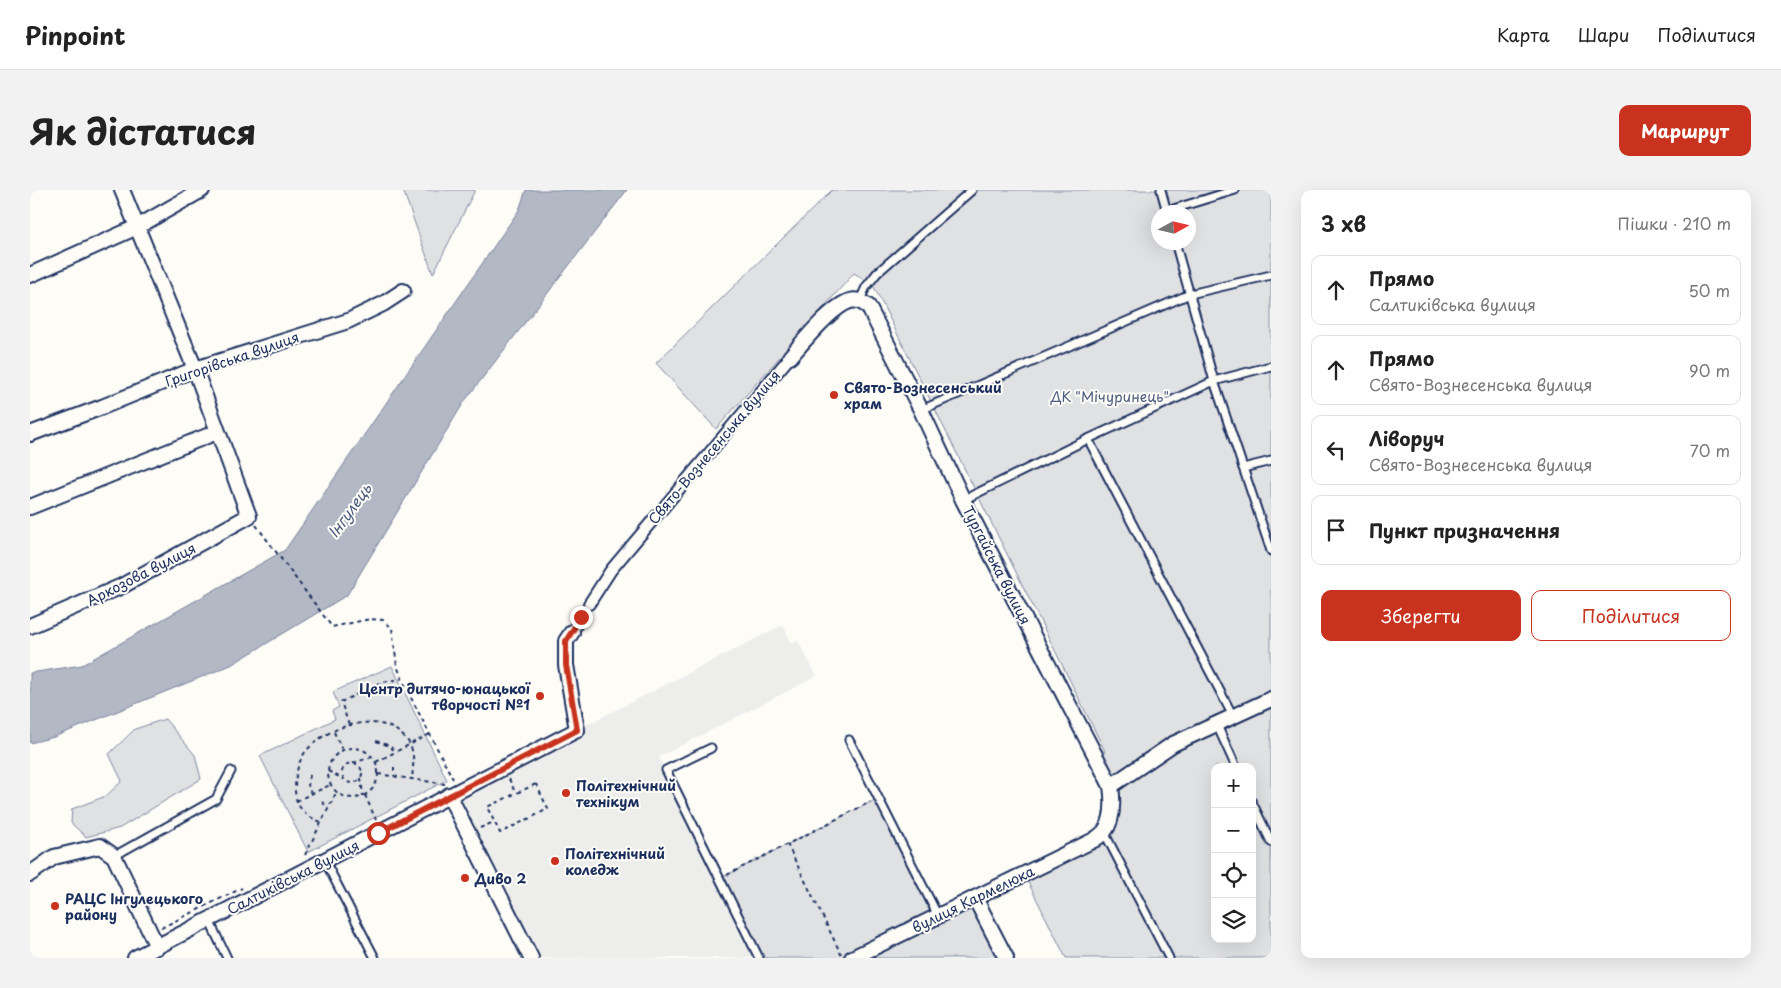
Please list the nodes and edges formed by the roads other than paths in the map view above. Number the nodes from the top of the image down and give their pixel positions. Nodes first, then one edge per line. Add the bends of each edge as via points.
1 (122, 190) edge
2 (202, 190) edge
3 (972, 190) edge
4 (1161, 190) edge
5 (1235, 190) edge
6 (1165, 205) edge
7 (1189, 205) edge
8 (137, 226) junction
9 (1177, 250) edge
10 (30, 275) edge
11 (1271, 275) edge
12 (403, 291) dead end
13 (1190, 294) junction
14 (855, 301) junction
15 (790, 357) joint
16 (1271, 366) edge
17 (195, 369) junction
18 (1214, 381) junction
19 (921, 410) junction
20 (217, 432) junction
21 (30, 434) edge
22 (1088, 439) junction
23 (1271, 461) edge
24 (1243, 468) junction
25 (963, 500) junction
26 (30, 507) edge
27 (1271, 551) edge
28 (589, 604) dead end
29 (581, 617) dead end
30 (30, 626) edge
31 (572, 632) joint
32 (1271, 699) edge
33 (1232, 716) junction
34 (1216, 723) junction
35 (849, 740) dead end
36 (711, 748) dead end
37 (1234, 763) edge
38 (232, 771) dead end
39 (1111, 786) junction
40 (451, 790) junction
41 (1255, 808) edge
42 (1099, 836) junction
43 (1271, 842) edge
44 (114, 856) junction
45 (325, 861) junction
46 (30, 874) edge
47 (975, 898) junction
48 (938, 916) junction
49 (209, 920) junction
50 (157, 947) junction
51 (136, 958) edge
52 (227, 958) edge
53 (375, 958) edge
54 (531, 958) edge
55 (759, 958) edge
56 (852, 958) edge
57 (1006, 958) edge
58 (1169, 958) edge

1 - 8 street
2 - 8 street
3 - 14 lane via 876,273
4 - 6 lane
5 - 7 lane
8 - 10 street
8 - 17 street
9 - 13 lane
11 - 13 lane
12 - 17 street, Григорівська вулиця via 348,321
13 - 18 lane
13 - 19 lane
14 - 15 street, Свято-Вознесенська вулиця via 842,304
14 - 19 street, Тургайська вулиця via 868,306
15 - 28 street, Свято-Вознесенська вулиця via 611,570
16 - 18 lane
17 - 20 street
17 - 21 street, Григорівська вулиця
18 - 22 lane
18 - 24 lane
19 - 25 street, Тургайська вулиця
20 - 26 street
20 - 30 street, Аркозова вулиця via 249,516 122,586
22 - 25 lane
22 - 33 lane
23 - 24 lane
24 - 27 lane
25 - 39 street, Тургайська вулиця
29 - 31 street
31 - 40 street via 566,641 566,665 577,730
32 - 33 street
33 - 34 street
34 - 37 lane
34 - 39 street via 1173,744
35 - 48 lane
36 - 55 lane via 666,770
38 - 44 lane via 216,798
39 - 42 street, Тургайська вулиця via 1111,814
40 - 45 street, Салтиківська вулиця
40 - 54 street via 469,834
41 - 43 lane
42 - 47 street, вулиця Кармелюка
42 - 58 lane
44 - 46 street via 100,846 54,857
44 - 50 street
45 - 49 street, Салтиківська вулиця
45 - 53 lane
47 - 48 street, вулиця Кармелюка
47 - 57 street
48 - 56 street, вулиця Кармелюка
49 - 50 street, Салтиківська вулиця
49 - 52 lane
50 - 51 street, Салтиківська вулиця

